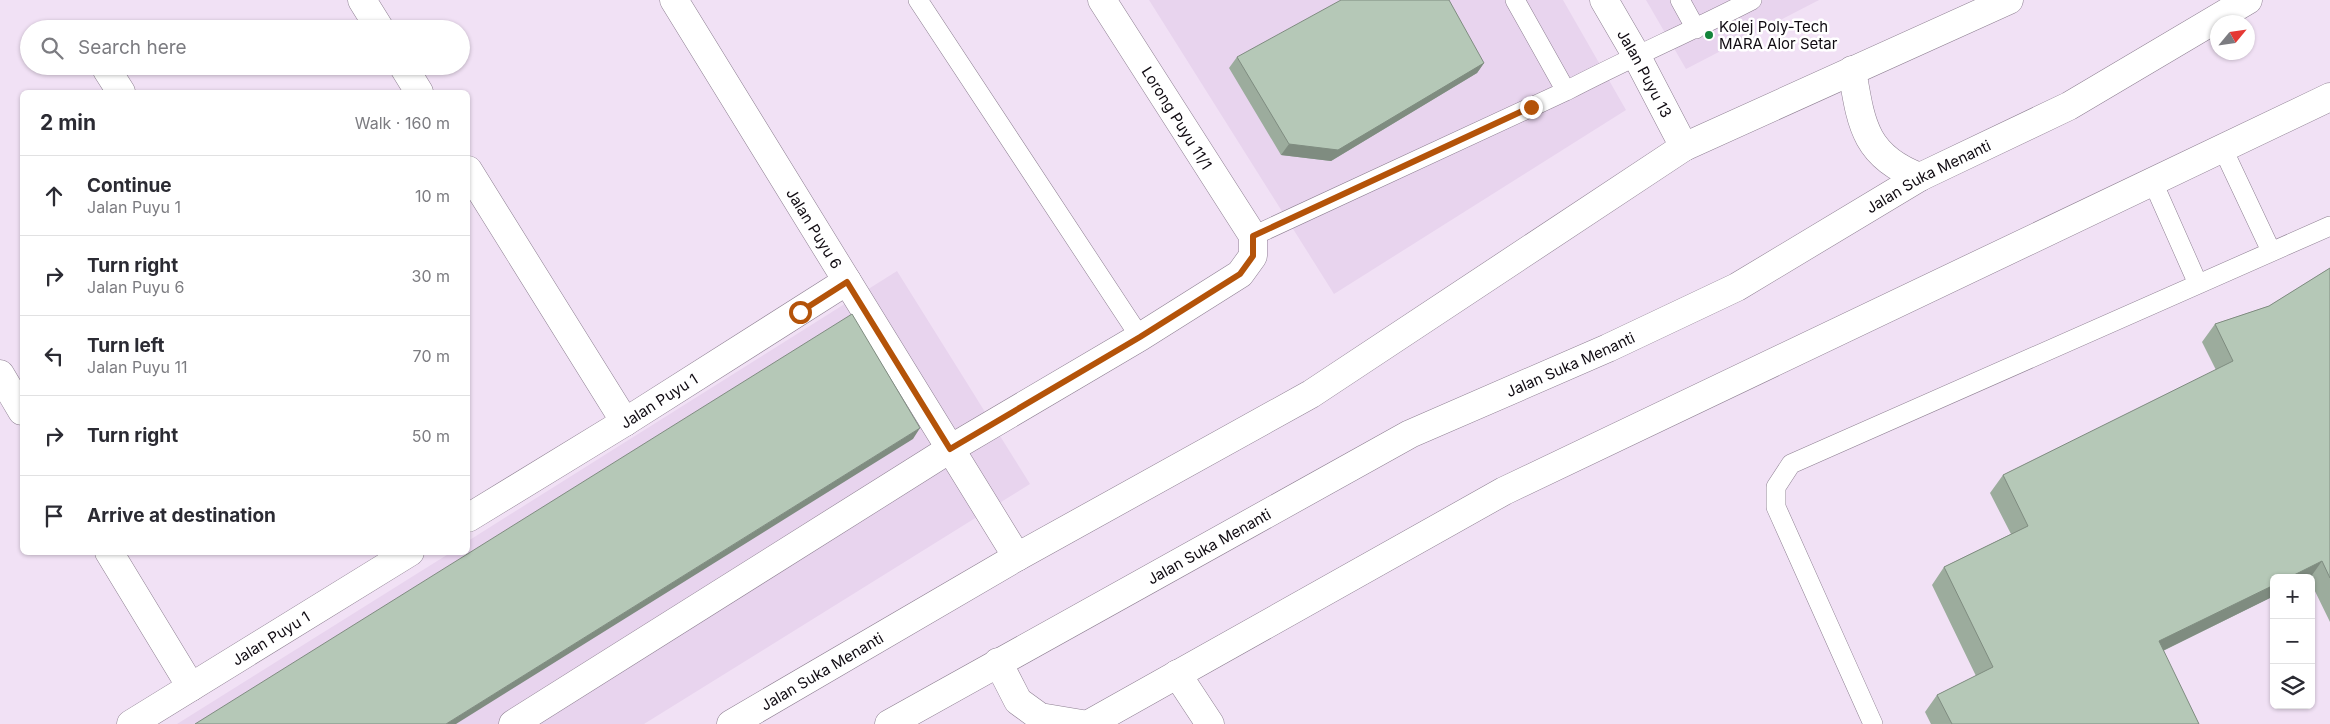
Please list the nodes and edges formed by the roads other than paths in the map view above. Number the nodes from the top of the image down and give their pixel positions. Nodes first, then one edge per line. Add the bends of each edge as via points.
1 (362, 0) edge
2 (674, 0) edge
3 (918, 0) edge
4 (1102, 0) edge
5 (1515, 0) edge
6 (1604, 0) edge
7 (1680, 0) edge
8 (1752, 0) edge
9 (2009, 0) edge
10 (2248, 0) edge
11 (374, 20) edge
12 (1696, 29) junction
13 (1636, 55) junction
14 (1852, 70) junction
15 (409, 75) edge
16 (418, 90) edge
17 (1566, 91) junction
18 (2330, 97) edge
19 (1684, 146) junction
20 (2222, 147) junction
21 (470, 173) edge
22 (1920, 176) junction
23 (2152, 180) junction
24 (2330, 226) edge
25 (1253, 236) junction
26 (2271, 251) junction
27 (847, 282) junction
28 (2198, 284) junction
29 (1140, 337) junction
30 (0, 374) edge
31 (20, 408) edge
32 (625, 422) junction
33 (950, 449) junction
34 (470, 517) edge
35 (111, 555) edge
36 (405, 555) edge
37 (1017, 557) junction
38 (998, 662) junction
39 (1177, 674) junction
40 (191, 687) junction
41 (131, 724) edge
42 (512, 724) edge
43 (731, 724) edge
44 (889, 724) edge
45 (1082, 724) edge
46 (1089, 724) edge
47 (1210, 724) edge
48 (1873, 724) edge

1 - 11 street
2 - 27 street, Jalan Puyu 6
3 - 29 lane
4 - 25 street, Lorong Puyu 11/1
5 - 17 lane
6 - 13 street, Jalan Puyu 13
7 - 12 lane
8 - 12 lane
9 - 14 street, Jalan Suka Menanti
10 - 22 street, Jalan Suka Menanti via 2069,106
12 - 13 lane
13 - 17 lane
13 - 19 street, Jalan Puyu 13
14 - 19 street, Jalan Suka Menanti
14 - 22 street via 1860,116 1871,140 1888,160
15 - 16 street
17 - 25 lane
18 - 20 street
19 - 37 street, Jalan Suka Menanti via 1311,394
20 - 23 street
20 - 26 lane
21 - 32 street
22 - 38 street, Jalan Suka Menanti via 1738,287 1410,434
23 - 28 lane
23 - 39 street via 1504,491
24 - 26 lane
25 - 29 street via 1253,256 1240,274
26 - 28 lane
27 - 32 street, Jalan Puyu 1
27 - 33 street, Jalan Puyu 6
28 - 48 lane via 1791,464 1776,487 1776,507
29 - 33 street
30 - 31 street
32 - 34 street, Jalan Puyu 1
33 - 37 street, Jalan Puyu 6
33 - 42 street
35 - 40 street
36 - 40 street, Jalan Puyu 1
37 - 43 street, Jalan Suka Menanti
38 - 44 street, Jalan Suka Menanti
38 - 45 street via 1018,701 1040,717
39 - 46 street
39 - 47 street
40 - 41 street, Jalan Puyu 1

